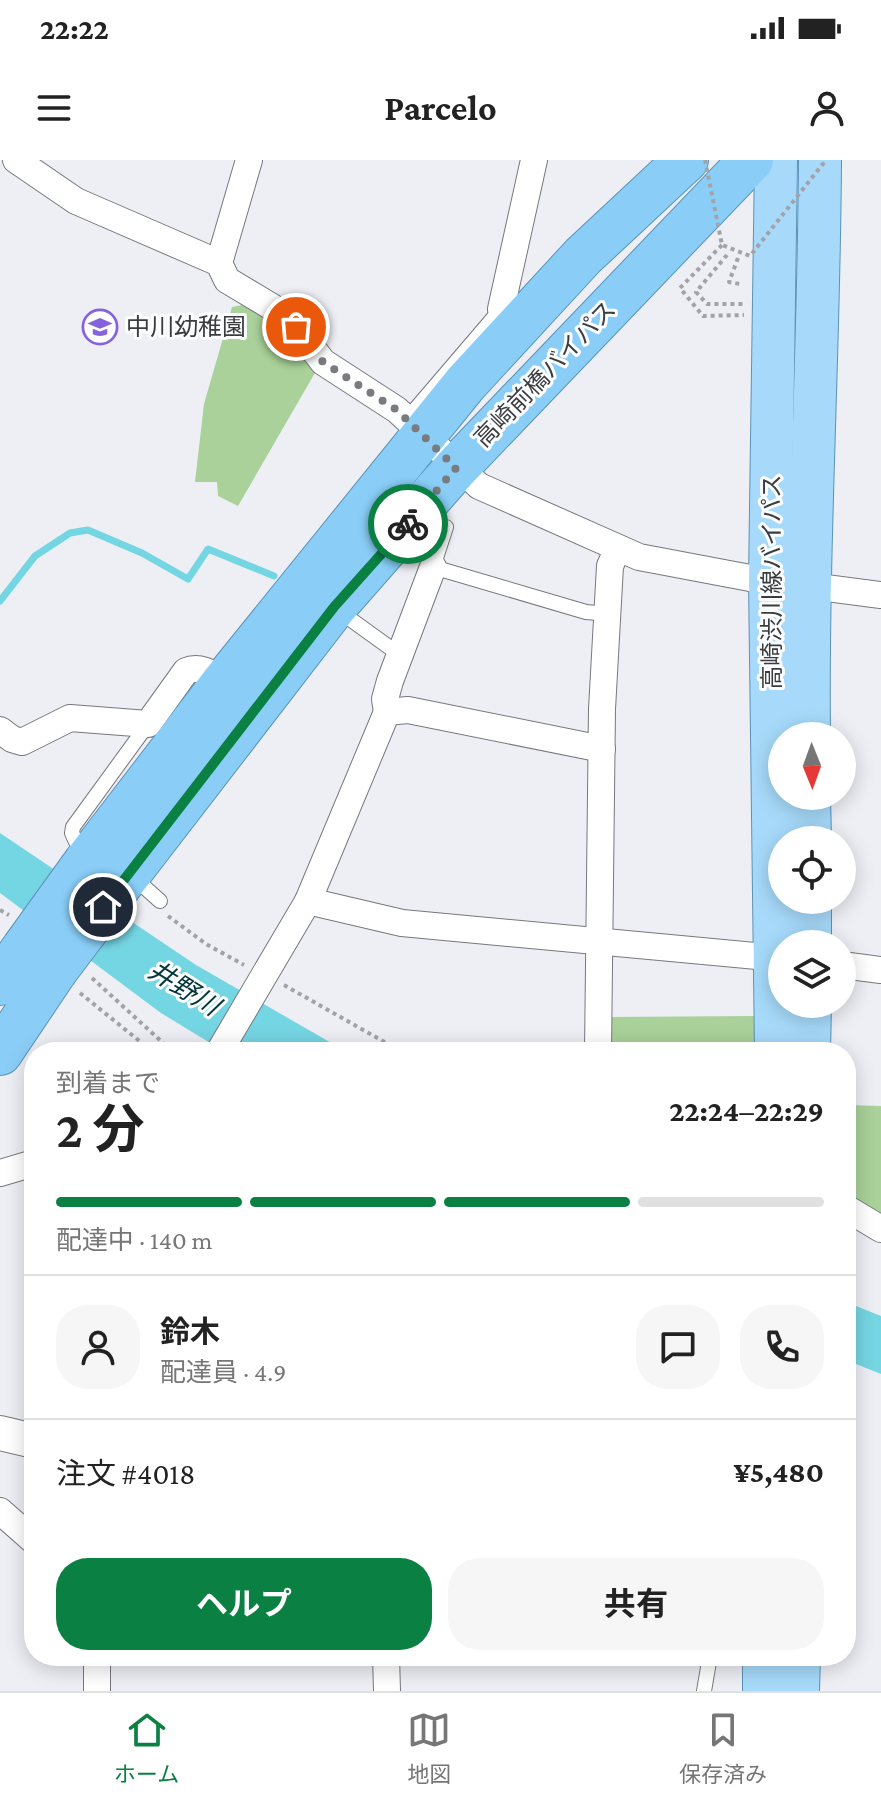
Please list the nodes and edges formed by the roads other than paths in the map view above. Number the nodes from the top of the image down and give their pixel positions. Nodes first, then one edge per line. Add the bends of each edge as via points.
1 (16, 160) edge
2 (249, 160) edge
3 (534, 160) edge
4 (686, 160) edge
5 (751, 160) edge
6 (776, 160) edge
7 (820, 160) edge
8 (711, 177) edge
9 (775, 214) junction
10 (219, 263) junction
11 (509, 318) junction
12 (416, 428) junction
13 (456, 468) junction
14 (446, 527) dead end
15 (618, 548) junction
16 (433, 567) junction
17 (789, 582) junction
18 (881, 595) edge
19 (334, 607) junction
20 (608, 614) junction
21 (400, 655) junction
22 (225, 681) junction
23 (387, 712) junction
24 (807, 722) edge
25 (148, 724) junction
26 (0, 730) edge
27 (602, 749) junction
28 (123, 880) junction
29 (308, 901) junction
30 (794, 930) edge
31 (600, 942) junction
32 (768, 950) edge
33 (28, 965) edge
34 (856, 967) edge
35 (881, 970) edge
36 (782, 1018) edge
37 (810, 1018) edge
38 (225, 1042) edge
39 (598, 1042) edge
40 (778, 1042) edge
41 (809, 1042) edge
42 (0, 1053) edge
43 (24, 1166) edge
44 (0, 1173) edge
45 (856, 1214) edge
46 (881, 1229) edge
47 (0, 1433) edge
48 (24, 1439) edge
49 (0, 1511) edge
50 (24, 1532) edge
51 (97, 1666) edge
52 (386, 1666) edge
53 (708, 1666) edge
54 (97, 1691) edge
55 (387, 1691) edge
56 (704, 1691) edge

1 - 10 street via 76,201
2 - 10 street
3 - 11 street
4 - 11 highway, 高崎前橋バイパス
5 - 8 highway, 高崎前橋バイパス
6 - 9 main road, 高崎渋川線バイパス
7 - 17 main road, 高崎渋川線バイパス via 819,345
8 - 9 main road via 759,197
8 - 13 highway, 高崎前橋バイパス
9 - 17 main road, 高崎渋川線バイパス
10 - 12 street via 227,280 272,307 338,375
11 - 12 highway, 高崎前橋バイパス
12 - 13 street
12 - 22 highway, 高崎前橋バイパス
13 - 15 street via 479,486
13 - 19 highway, 高崎前橋バイパス
14 - 16 lane
15 - 17 street via 674,566
15 - 20 street via 610,566
16 - 20 lane
16 - 21 street
17 - 18 street
17 - 24 main road, 高崎渋川線バイパス
17 - 30 main road, 高崎渋川線バイパス
19 - 21 lane
19 - 28 highway, 高崎前橋バイパス
20 - 27 street
21 - 23 street via 385,699
22 - 25 street via 206,671 186,671
22 - 28 highway, 高崎前橋バイパス
23 - 27 street via 408,710
23 - 29 street
25 - 26 street via 70,718 22,742
25 - 28 lane via 73,827 75,841
27 - 31 street
28 - 33 highway, 高崎前橋バイパス, bridge
29 - 31 street via 402,923
29 - 38 street
31 - 32 street
31 - 39 street
33 - 42 highway, 高崎前橋バイパス
34 - 35 street
36 - 40 main road, 高崎渋川線バイパス
37 - 41 main road
43 - 44 street
45 - 46 street
47 - 48 street
49 - 50 street
51 - 54 street
52 - 55 street
53 - 56 lane

